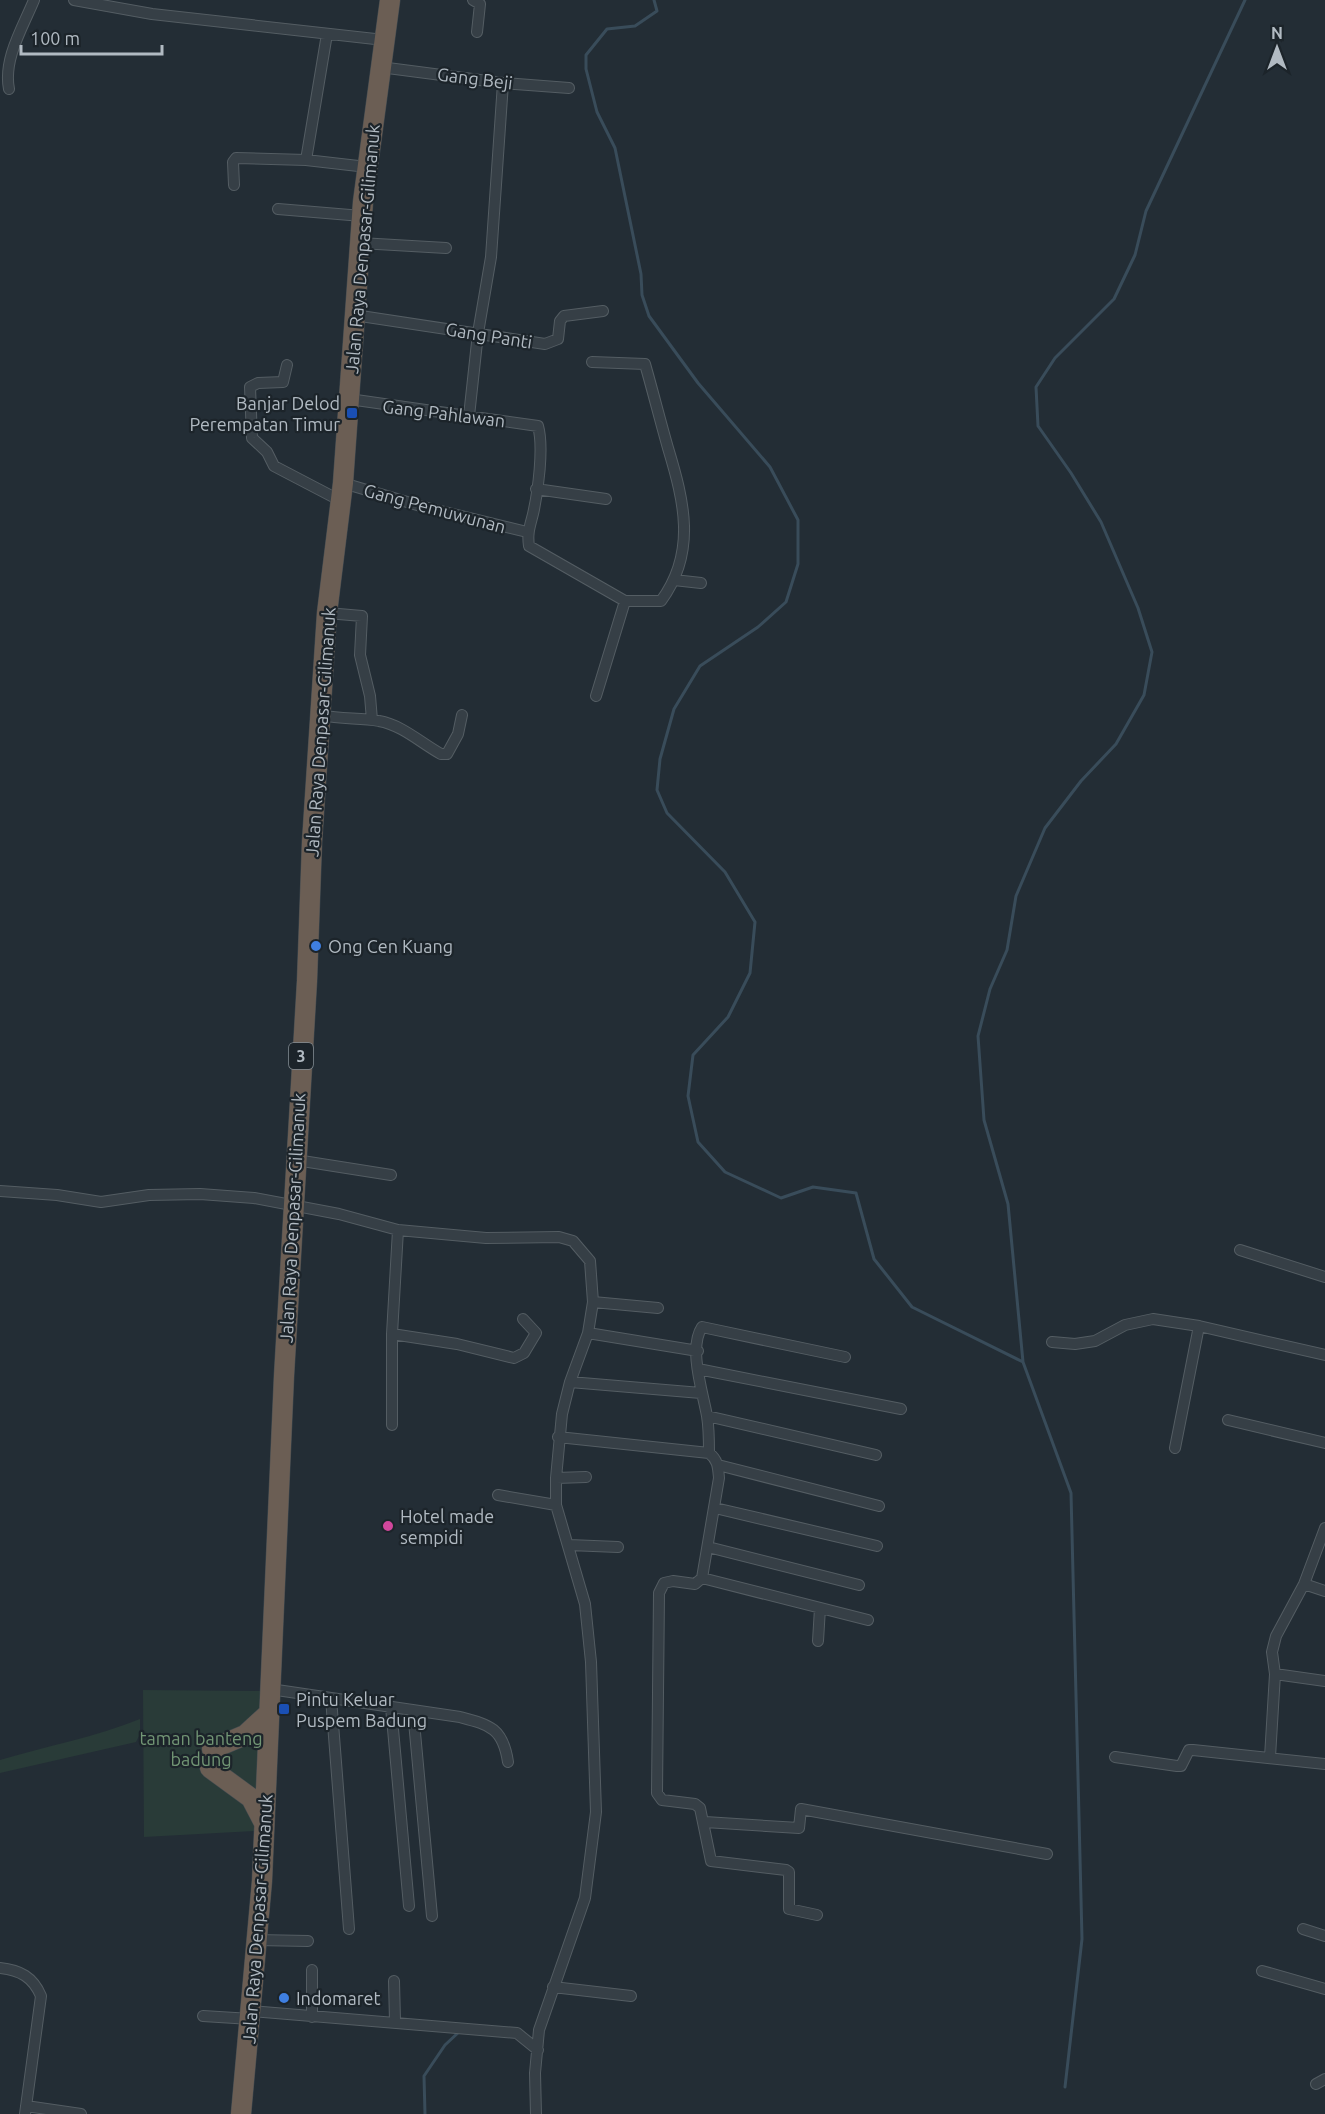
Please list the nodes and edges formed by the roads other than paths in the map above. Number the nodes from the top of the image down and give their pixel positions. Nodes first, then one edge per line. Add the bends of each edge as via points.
1 (34, 0) edge
2 (74, 0) edge
3 (390, 0) edge
4 (473, 0) edge
5 (477, 32) dead end
6 (327, 34) junction
7 (384, 40) junction
8 (380, 67) junction
9 (503, 83) junction
10 (569, 88) dead end
11 (9, 89) dead end
12 (306, 160) junction
13 (367, 167) junction
14 (234, 185) dead end
15 (278, 209) dead end
16 (362, 216) junction
17 (360, 243) junction
18 (446, 248) dead end
19 (603, 311) dead end
20 (354, 315) junction
21 (478, 333) junction
22 (592, 362) dead end
23 (287, 365) dead end
24 (349, 399) junction
25 (470, 416) junction
26 (536, 489) junction
27 (342, 492) junction
28 (606, 499) dead end
29 (527, 532) junction
30 (674, 580) junction
31 (701, 583) dead end
32 (625, 601) junction
33 (327, 613) junction
34 (596, 696) dead end
35 (322, 715) junction
36 (462, 715) dead end
37 (372, 720) junction
38 (296, 1160) junction
39 (391, 1175) dead end
40 (0, 1191) edge
41 (294, 1205) junction
42 (398, 1230) junction
43 (1240, 1250) dead end
44 (1325, 1277) edge
45 (593, 1302) junction
46 (658, 1308) dead end
47 (523, 1319) dead end
48 (1199, 1326) junction
49 (588, 1333) junction
50 (392, 1334) junction
51 (1052, 1342) dead end
52 (698, 1351) junction
53 (1325, 1355) edge
54 (845, 1357) dead end
55 (698, 1369) junction
56 (570, 1382) junction
57 (701, 1393) junction
58 (901, 1409) dead end
59 (707, 1416) junction
60 (1228, 1420) dead end
61 (392, 1425) dead end
62 (558, 1437) junction
63 (1325, 1443) edge
64 (1175, 1448) dead end
65 (709, 1453) junction
66 (876, 1455) dead end
67 (718, 1465) junction
68 (586, 1477) dead end
69 (556, 1478) junction
70 (498, 1495) dead end
71 (556, 1505) junction
72 (879, 1506) dead end
73 (715, 1508) junction
74 (1325, 1528) edge
75 (1322, 1544) edge
76 (569, 1545) junction
77 (877, 1546) dead end
78 (618, 1547) dead end
79 (708, 1547) junction
80 (698, 1581) junction
81 (1304, 1584) junction
82 (859, 1585) dead end
83 (1325, 1591) edge
84 (820, 1608) junction
85 (868, 1620) dead end
86 (818, 1641) dead end
87 (1275, 1674) junction
88 (1325, 1681) edge
89 (270, 1689) junction
90 (331, 1698) junction
91 (391, 1707) junction
92 (413, 1711) junction
93 (269, 1713) junction
94 (1115, 1757) dead end
95 (1270, 1757) junction
96 (508, 1762) dead end
97 (1325, 1764) edge
98 (705, 1822) junction
99 (265, 1825) junction
100 (1047, 1854) dead end
101 (409, 1906) dead end
102 (817, 1915) dead end
103 (432, 1916) dead end
104 (349, 1929) dead end
105 (1303, 1929) dead end
106 (1325, 1936) edge
107 (257, 1940) junction
108 (308, 1941) dead end
109 (0, 1968) edge
110 (312, 1970) dead end
111 (1262, 1971) dead end
112 (394, 1981) dead end
113 (553, 1987) junction
114 (1325, 1989) edge
115 (631, 1996) dead end
116 (251, 2015) junction
117 (203, 2016) dead end
118 (312, 2016) junction
119 (395, 2021) junction
120 (538, 2050) junction
121 (26, 2110) edge
122 (81, 2114) edge
123 (242, 2114) edge
124 (536, 2114) edge

1 - 11 street via 9,63
2 - 6 street via 152,14
3 - 7 highway, Jalan Raya Denpasar-Gilimanuk / 3
4 - 5 street via 480,4
6 - 7 street
6 - 12 street
7 - 8 highway, Jalan Raya Denpasar-Gilimanuk / 3
8 - 9 street, Gang Beji
8 - 13 highway, Jalan Raya Denpasar-Gilimanuk / 3
9 - 10 street, Gang Beji
9 - 21 street via 491,257
12 - 13 street
12 - 14 street via 236,158
13 - 16 highway, Jalan Raya Denpasar-Gilimanuk / 3
15 - 16 street
16 - 17 highway, Jalan Raya Denpasar-Gilimanuk / 3
17 - 18 street
17 - 20 highway, Jalan Raya Denpasar-Gilimanuk / 3
19 - 21 street, Gang Panti via 564,316 558,339 551,344
20 - 21 street, Gang Panti
20 - 24 highway, Jalan Raya Denpasar-Gilimanuk / 3
21 - 25 street
22 - 30 street via 645,364 685,511 685,537
23 - 27 street, Gang Pemuwunan via 283,382 250,387 252,438 267,452 274,466
24 - 25 street, Gang Pahlawan
24 - 27 highway, Jalan Raya Denpasar-Gilimanuk / 3
25 - 26 street, Gang Pahlawan via 538,426
26 - 28 street
26 - 29 street
27 - 29 street, Gang Pemuwunan
27 - 33 highway, Jalan Raya Denpasar-Gilimanuk / 3
29 - 32 street via 529,546
30 - 31 street
30 - 32 street via 661,601
32 - 34 street
33 - 35 highway, Jalan Raya Denpasar-Gilimanuk / 3
33 - 37 street via 362,616 360,655
35 - 37 street via 341,720
35 - 38 highway, Jalan Raya Denpasar-Gilimanuk / 3
36 - 37 street via 458,734 447,754 403,729
38 - 39 street
38 - 41 highway, Jalan Raya Denpasar-Gilimanuk / 3
40 - 41 street via 101,1202 149,1195 200,1194
41 - 42 street
41 - 89 highway, Jalan Raya Denpasar-Gilimanuk / 3
42 - 45 street via 486,1238 559,1237 573,1241 590,1260
42 - 50 street
43 - 44 street
45 - 46 street
45 - 49 street
47 - 50 street via 536,1333 524,1353 514,1358
48 - 51 street via 1142,1320 1095,1341
48 - 53 street
48 - 64 street
49 - 52 street
49 - 56 street
50 - 61 street
52 - 54 street via 699,1330 707,1327
52 - 55 street
55 - 57 street
55 - 58 street
56 - 57 street
56 - 62 street
57 - 59 street
59 - 65 street
59 - 66 street
60 - 63 street
62 - 65 street
62 - 69 street
65 - 67 street
67 - 72 street
67 - 73 street
68 - 69 street
69 - 71 street
70 - 71 street
71 - 76 street
73 - 77 street
73 - 79 street
74 - 75 street
75 - 81 street
76 - 78 street
76 - 113 street via 585,1604 591,1662 596,1812 585,1898
79 - 80 street
79 - 82 street
80 - 84 street
80 - 98 street via 663,1583 658,1593 656,1779 662,1800 695,1804
81 - 83 street
81 - 87 street via 1276,1636 1272,1652
84 - 85 street
84 - 86 street
87 - 88 street
87 - 95 street
89 - 90 street
89 - 93 highway, Jalan Raya Denpasar-Gilimanuk / 3
90 - 91 street
90 - 104 street
91 - 92 street
91 - 101 street
92 - 96 street via 487,1724 505,1744
92 - 103 street
93 - 99 highway, Jalan Raya Denpasar-Gilimanuk / 3
93 - 99 highway via 211,1759 251,1798
94 - 95 street via 1181,1766 1189,1750
95 - 97 street
98 - 100 street via 799,1828 801,1809
98 - 102 street via 711,1861 786,1870 789,1909
99 - 107 highway, Jalan Raya Denpasar-Gilimanuk / 3
105 - 106 street
107 - 108 street
107 - 116 highway, Jalan Raya Denpasar-Gilimanuk / 3
109 - 121 street via 28,1976 41,1996
110 - 118 street
111 - 114 street
112 - 119 street
113 - 115 street
113 - 120 street via 539,2030
116 - 117 street
116 - 118 street
116 - 123 highway, Jalan Raya Denpasar-Gilimanuk / 3
118 - 119 street
119 - 120 street via 517,2033
120 - 124 street
121 - 122 street

